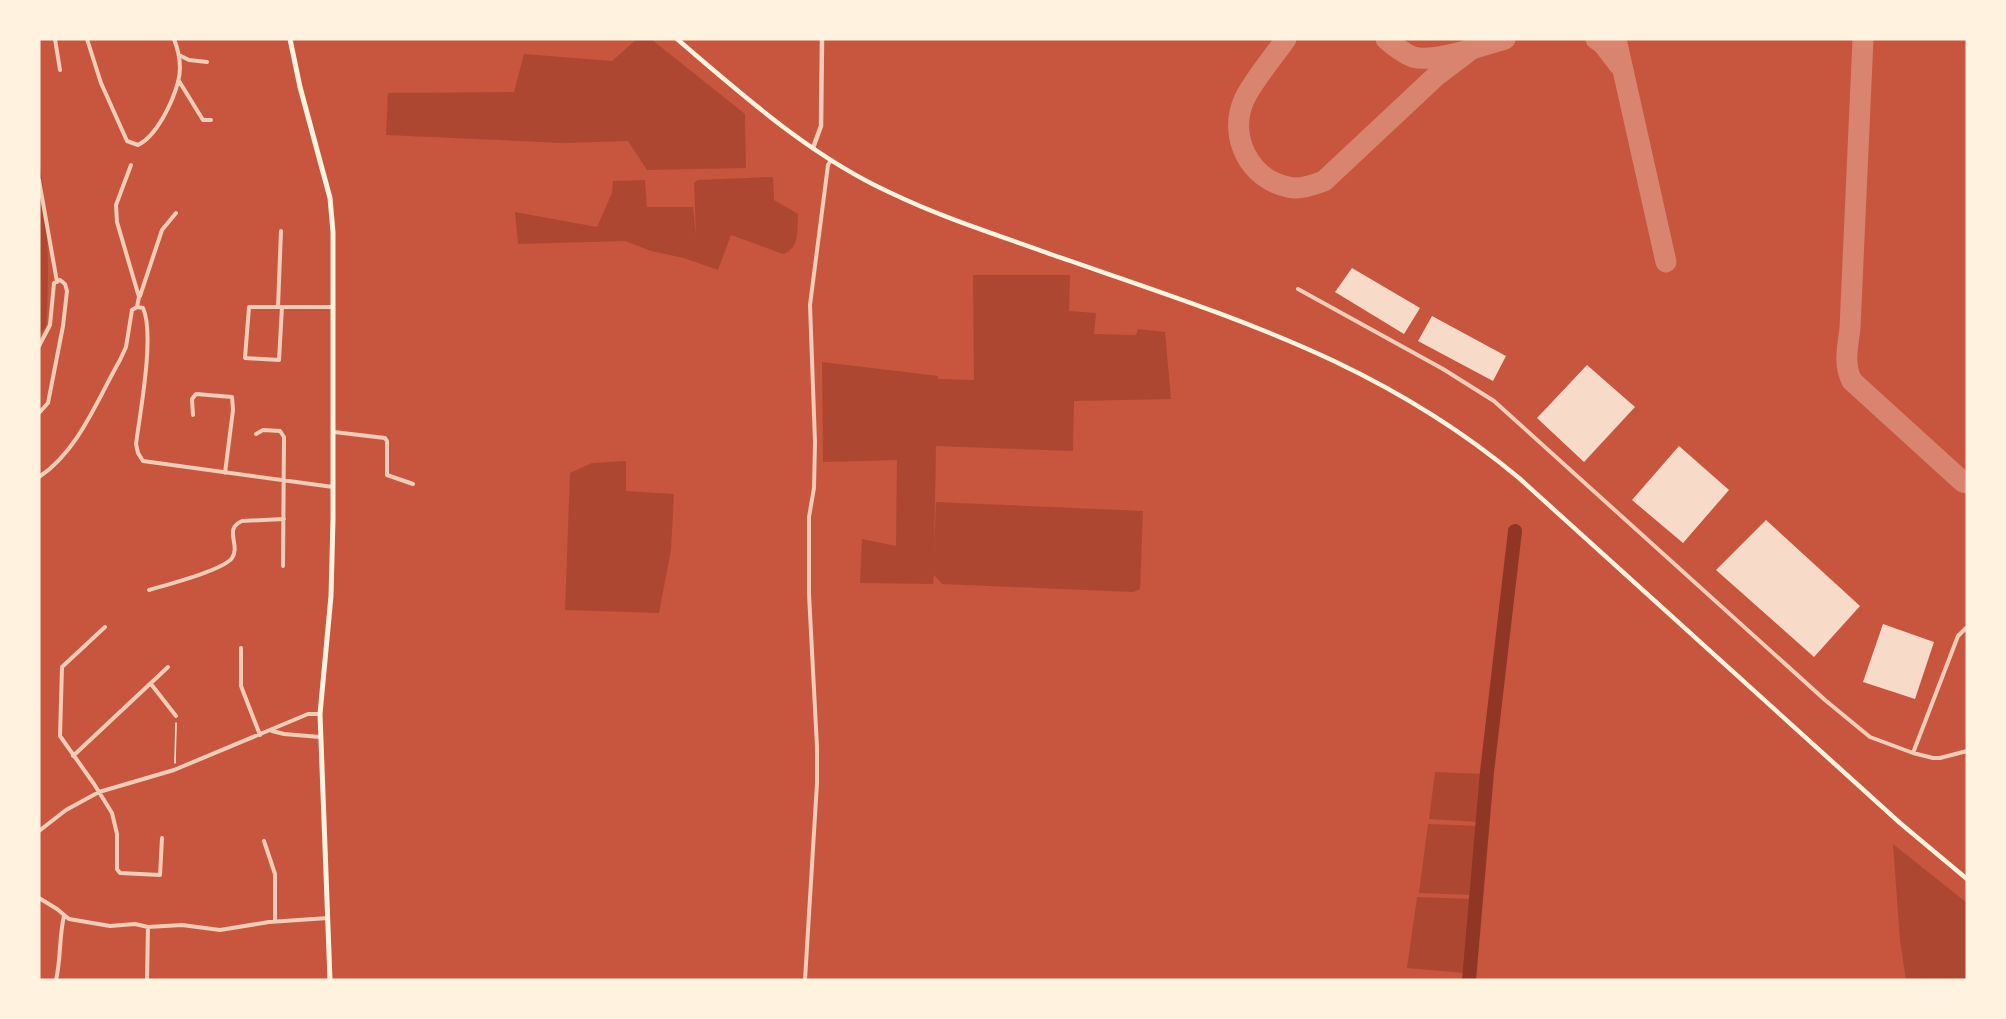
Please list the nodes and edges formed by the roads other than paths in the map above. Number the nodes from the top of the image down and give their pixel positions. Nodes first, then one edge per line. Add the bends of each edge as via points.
1 (55, 39) edge
2 (87, 39) edge
3 (174, 39) edge
4 (290, 39) edge
5 (677, 39) edge
6 (822, 39) edge
7 (179, 55) junction
8 (207, 62) dead end
9 (60, 70) dead end
10 (178, 81) junction
11 (212, 120) dead end
12 (813, 148) junction
13 (831, 160) junction
14 (131, 165) dead end
15 (39, 180) edge
16 (176, 213) dead end
17 (281, 231) dead end
18 (57, 282) junction
19 (1298, 289) dead end
20 (139, 297) junction
21 (137, 307) junction
22 (280, 307) junction
23 (333, 307) junction
24 (39, 346) edge
25 (39, 413) edge
26 (193, 415) dead end
27 (334, 432) junction
28 (256, 434) dead end
29 (225, 473) junction
30 (39, 477) edge
31 (285, 481) junction
32 (413, 484) dead end
33 (333, 487) junction
34 (284, 519) junction
35 (283, 566) dead end
36 (149, 590) dead end
37 (105, 627) dead end
38 (1967, 627) edge
39 (241, 648) dead end
40 (168, 667) dead end
41 (151, 684) junction
42 (320, 714) junction
43 (176, 716) road end
44 (272, 730) junction
45 (260, 735) junction
46 (320, 738) junction
47 (1967, 752) edge
48 (1912, 753) junction
49 (73, 756) junction
50 (99, 792) junction
51 (39, 831) edge
52 (162, 838) dead end
53 (264, 841) dead end
54 (1967, 879) edge
55 (39, 898) edge
56 (64, 915) junction
57 (328, 918) junction
58 (275, 922) junction
59 (148, 927) junction
60 (56, 980) edge
61 (147, 980) edge
62 (330, 980) edge
63 (805, 980) edge

1 - 9 street
2 - 10 street via 101,83 127,141 132,144 150,137 163,118
3 - 7 street
4 - 23 main road via 330,198
5 - 12 main road
6 - 12 street via 821,126
7 - 8 street
7 - 10 street
10 - 11 street via 203,120
12 - 13 main road
13 - 54 main road via 881,189 941,215 1292,342 1348,368 1454,429 1519,478 1892,816
13 - 63 street via 810,305 815,442 809,517 809,594 817,771
14 - 20 street via 116,205 117,222
15 - 18 street
16 - 20 street via 162,230
17 - 22 street
18 - 24 street via 50,325
18 - 25 street via 65,284 67,291 63,326 48,402
19 - 48 street via 1494,401 1855,726 1870,737
20 - 21 street
21 - 29 street via 146,315 147,350 138,453 144,461
21 - 30 street via 132,310 120,360 71,448
22 - 22 street via 249,307 245,358 279,360
22 - 23 street
23 - 27 main road
26 - 29 street via 192,399 196,394 232,397
27 - 32 street via 385,438 387,475
27 - 33 main road
28 - 31 street via 263,430 280,431 284,437
29 - 31 street
31 - 33 street
31 - 34 street
33 - 42 main road via 331,596
34 - 35 street
34 - 36 street via 236,524 232,530 235,554 231,561
37 - 49 street via 62,668 59,729
38 - 48 street via 1958,636
39 - 45 street via 241,686
40 - 41 street
41 - 43 street
41 - 49 street
42 - 44 street via 308,714
42 - 46 main road
44 - 45 street
44 - 46 street
45 - 50 street via 174,770
46 - 57 main road
47 - 48 street via 1940,758
49 - 50 street
50 - 51 street
50 - 52 street via 116,825 120,873 160,875
53 - 58 street via 275,874
55 - 56 street
56 - 59 street via 83,923
56 - 60 street
57 - 58 street
57 - 62 main road
58 - 59 street via 220,930 182,925
59 - 61 street

